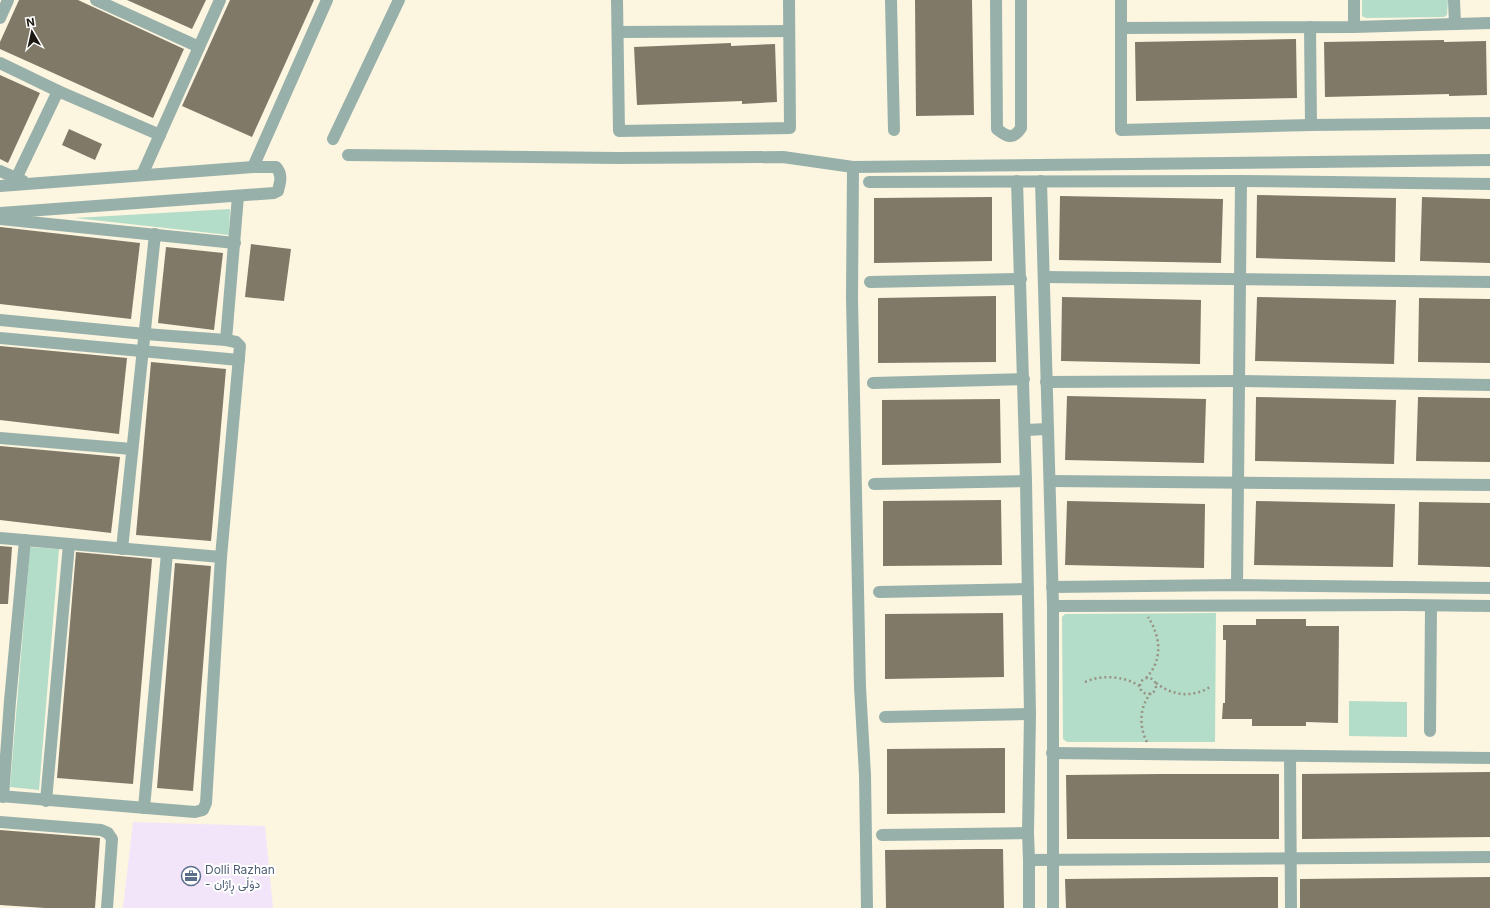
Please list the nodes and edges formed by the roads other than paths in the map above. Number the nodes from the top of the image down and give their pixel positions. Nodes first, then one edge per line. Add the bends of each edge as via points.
1 (8, 0) edge
2 (96, 0) edge
3 (220, 0) edge
4 (327, 0) edge
5 (399, 0) edge
6 (618, 0) edge
7 (789, 0) edge
8 (891, 0) edge
9 (996, 0) edge
10 (1021, 0) edge
11 (1121, 0) edge
12 (1354, 0) edge
13 (1454, 0) edge
14 (0, 18) edge
15 (1490, 23) edge
16 (1455, 24) junction
17 (1310, 27) junction
18 (1354, 27) junction
19 (1122, 28) junction
20 (789, 31) junction
21 (618, 32) junction
22 (199, 47) junction
23 (0, 63) edge
24 (58, 91) junction
25 (1490, 123) edge
26 (1311, 125) junction
27 (894, 130) dead end
28 (160, 135) junction
29 (333, 139) dead end
30 (348, 155) dead end
31 (1490, 160) edge
32 (253, 167) junction
33 (853, 167) junction
34 (0, 171) edge
35 (142, 175) junction
36 (1041, 181) junction
37 (1241, 181) junction
38 (15, 182) junction
39 (869, 182) dead end
40 (1017, 182) junction
41 (1490, 184) edge
42 (0, 186) edge
43 (238, 196) junction
44 (0, 213) edge
45 (0, 219) edge
46 (155, 234) junction
47 (235, 243) junction
48 (1044, 277) junction
49 (1021, 279) junction
50 (1241, 280) junction
51 (870, 282) dead end
52 (1490, 282) edge
53 (0, 320) edge
54 (145, 334) junction
55 (0, 338) edge
56 (226, 340) junction
57 (142, 351) junction
58 (239, 360) junction
59 (1024, 380) junction
60 (1240, 381) junction
61 (1046, 382) junction
62 (873, 383) dead end
63 (1490, 385) edge
64 (1048, 429) junction
65 (1025, 430) junction
66 (0, 438) edge
67 (132, 449) junction
68 (1026, 481) junction
69 (1050, 482) junction
70 (1239, 482) junction
71 (874, 484) dead end
72 (1490, 484) edge
73 (0, 538) edge
74 (25, 540) junction
75 (69, 544) junction
76 (122, 549) junction
77 (167, 553) junction
78 (221, 557) junction
79 (1237, 585) junction
80 (1405, 586) junction
81 (1052, 587) junction
82 (1490, 588) edge
83 (1028, 589) junction
84 (878, 592) dead end
85 (1405, 605) junction
86 (1053, 606) junction
87 (1431, 606) junction
88 (1490, 606) edge
89 (5, 701) edge
90 (1030, 714) junction
91 (885, 717) dead end
92 (1430, 731) dead end
93 (1052, 753) junction
94 (1290, 756) junction
95 (1490, 758) edge
96 (1, 796) edge
97 (46, 801) junction
98 (144, 808) junction
99 (0, 822) edge
100 (1028, 833) junction
101 (882, 835) dead end
102 (1490, 857) edge
103 (1291, 858) junction
104 (1029, 860) junction
105 (1053, 860) junction
106 (107, 908) edge
107 (867, 908) edge
108 (1029, 908) edge
109 (1053, 908) edge
110 (1291, 908) edge

1 - 14 street
2 - 22 street
3 - 22 street
4 - 32 street
5 - 29 street
6 - 21 street
7 - 20 street
8 - 27 street
9 - 10 street via 997,129 1009,136 1017,134 1021,128
11 - 19 street
12 - 18 street
13 - 16 street
15 - 16 street
16 - 18 street
17 - 18 street
17 - 19 street
17 - 26 street
19 - 26 street via 1121,130
20 - 21 street
20 - 21 street via 790,128 619,131
22 - 28 street
23 - 24 street
24 - 28 street
24 - 38 street
25 - 26 street
28 - 35 street
30 - 33 street via 783,157
31 - 33 street
32 - 35 street
32 - 43 street via 276,167 281,176 278,191
33 - 107 street via 852,298
34 - 38 street
35 - 38 street
36 - 37 street
36 - 40 street
36 - 48 street
37 - 41 street
37 - 50 street
38 - 42 street
39 - 40 street
40 - 49 street
43 - 44 street
43 - 47 street
45 - 46 street
46 - 47 street
46 - 54 street
47 - 56 street
48 - 50 street
48 - 61 street
49 - 51 street
49 - 59 street
50 - 52 street
50 - 60 street
53 - 54 street
54 - 56 street
54 - 57 street
55 - 57 street
56 - 58 street via 240,346
57 - 58 street
57 - 67 street
58 - 78 street
59 - 62 street
59 - 65 street
60 - 61 street
60 - 63 street
60 - 70 street
61 - 64 street
64 - 65 street
64 - 69 street
65 - 68 street
66 - 67 street
67 - 76 street
68 - 71 street
68 - 83 street
69 - 70 street
69 - 81 street
70 - 72 street
70 - 79 street
73 - 74 street
74 - 75 street
74 - 89 street
75 - 76 street
75 - 97 street
76 - 77 street
77 - 78 street
77 - 98 street
78 - 98 street via 206,803 203,810 195,812
79 - 80 street
79 - 81 street
80 - 82 street
80 - 85 street
81 - 86 street
83 - 84 street
83 - 90 street
85 - 86 street
85 - 87 street
86 - 93 street
87 - 88 street
87 - 92 street
89 - 96 street
90 - 91 street
90 - 100 street
93 - 94 street
93 - 105 street
94 - 95 street
94 - 103 street
96 - 97 street
97 - 98 street
99 - 106 street via 101,830 108,833 112,839
100 - 101 street
100 - 104 street
102 - 103 street
103 - 105 street
103 - 110 street
104 - 105 street
104 - 108 street
105 - 109 street

